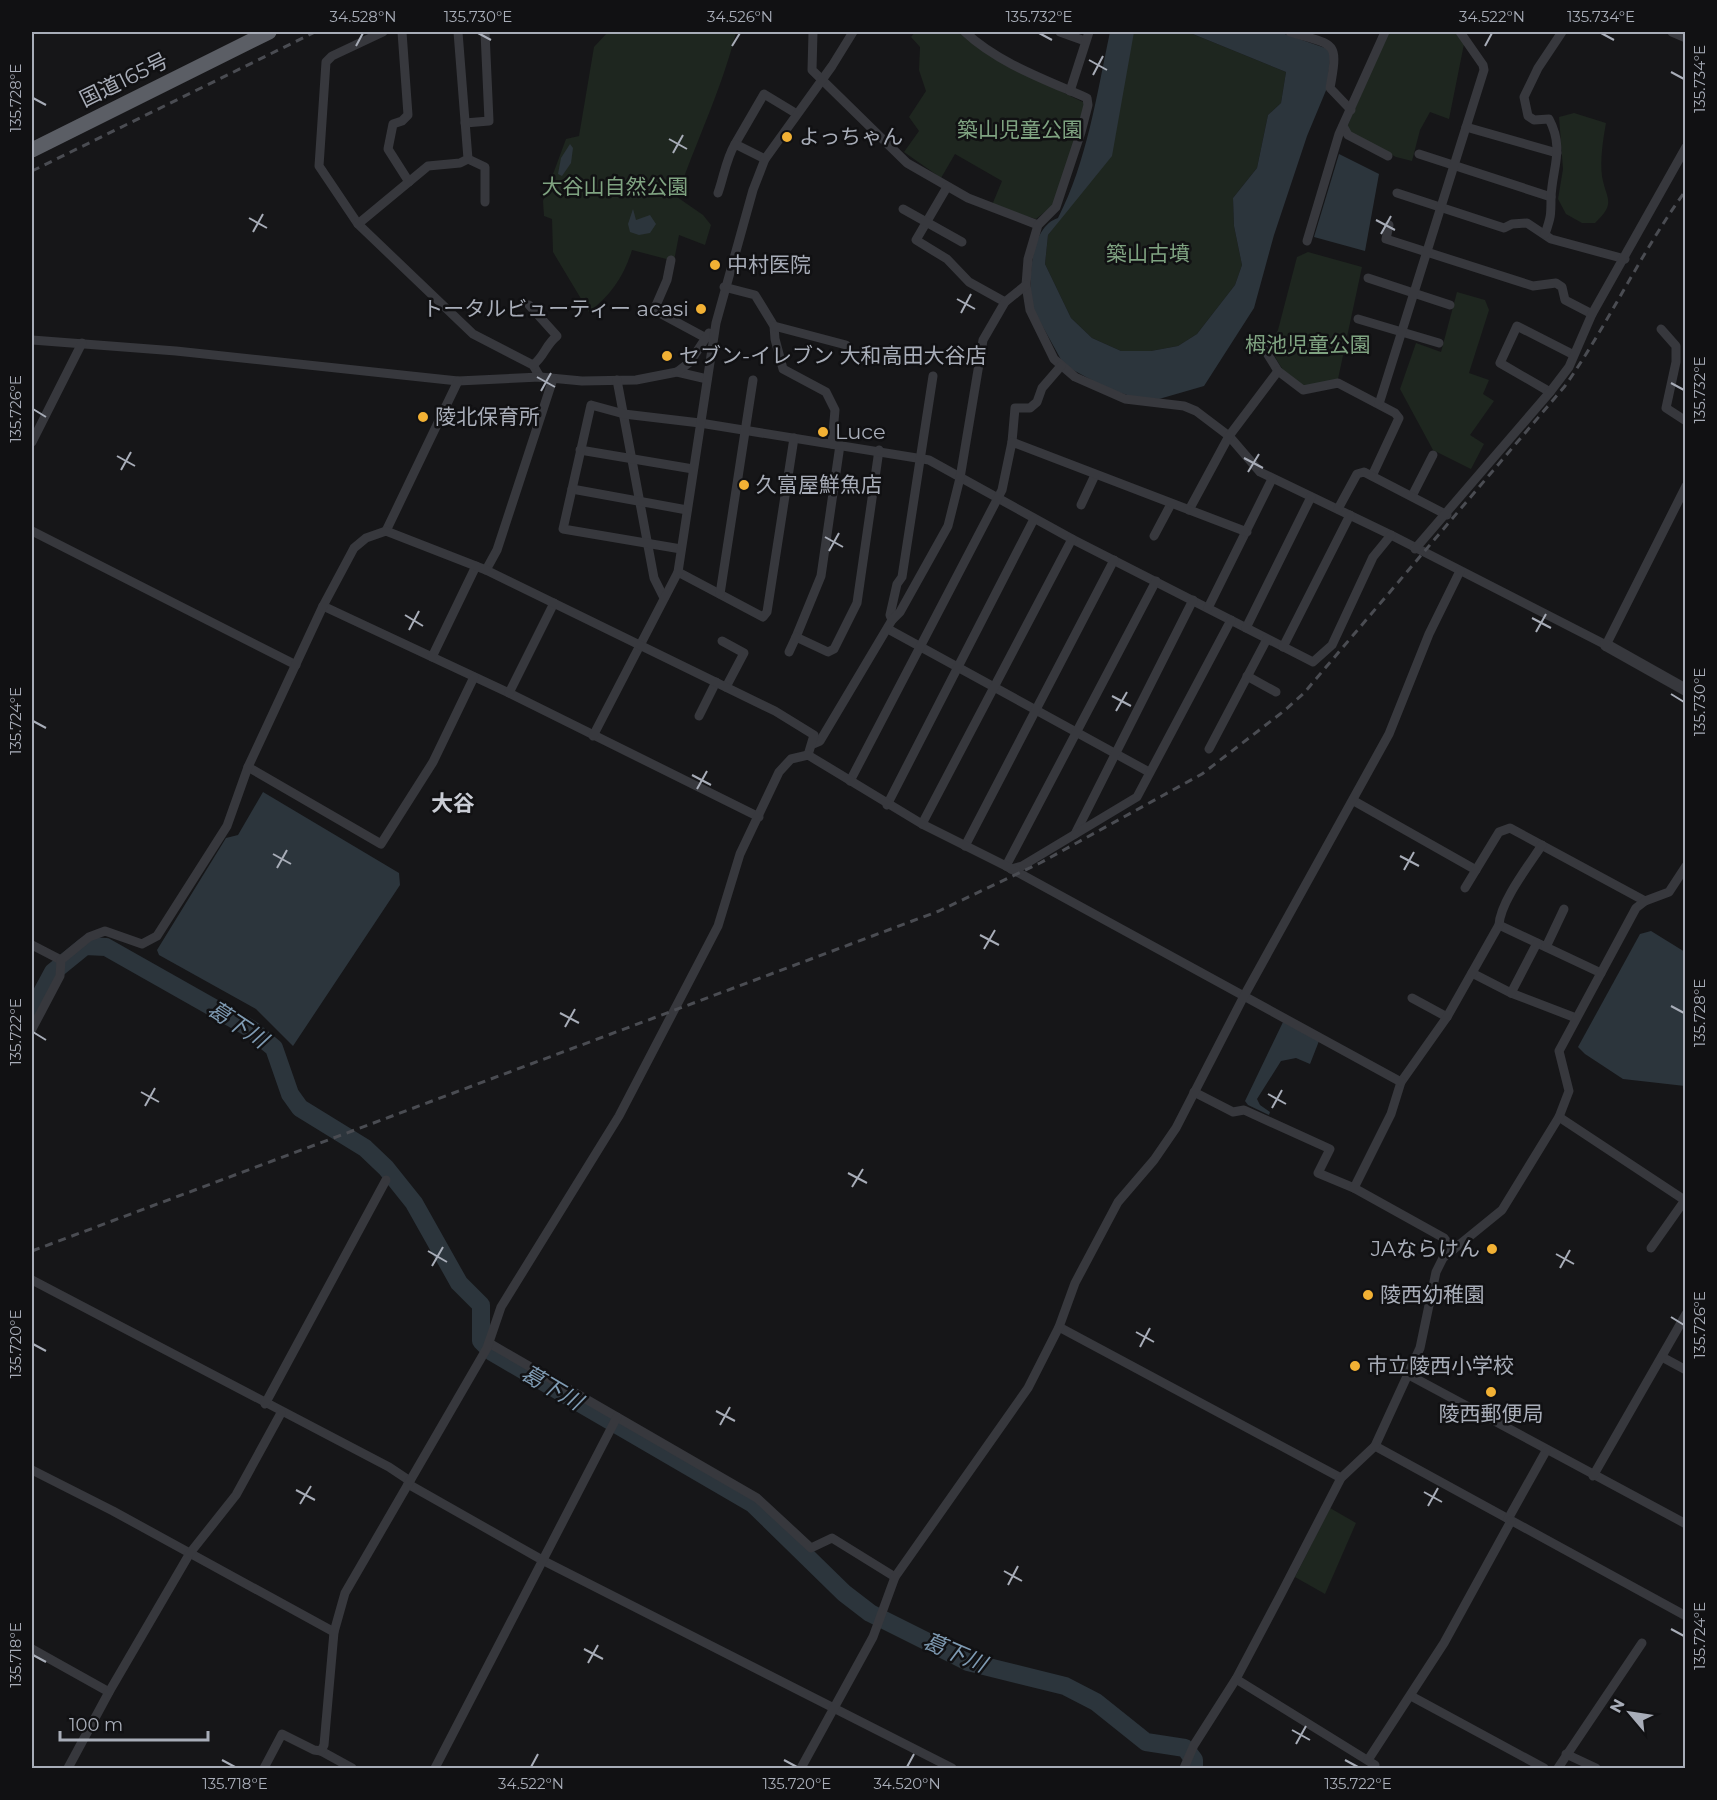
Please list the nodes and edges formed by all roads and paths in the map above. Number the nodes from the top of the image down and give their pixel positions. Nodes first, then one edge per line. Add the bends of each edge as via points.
1 (269, 32) edge
2 (383, 32) edge
3 (402, 32) edge
4 (458, 32) edge
5 (485, 32) edge
6 (813, 32) edge
7 (853, 32) edge
8 (965, 32) edge
9 (1060, 32) edge
10 (1290, 32) edge
11 (1385, 32) edge
12 (1460, 32) edge
13 (1562, 32) edge
14 (1672, 32) edge
15 (253, 35) edge
16 (1087, 36) edge
17 (1686, 38) edge
18 (820, 80) junction
19 (1070, 91) junction
20 (1351, 110) junction
21 (797, 114) junction
22 (465, 123) junction
23 (1343, 126) junction
24 (1466, 128) junction
25 (735, 144) junction
26 (1686, 147) edge
27 (32, 150) edge
28 (1557, 153) junction
29 (1419, 154) dead end
30 (1388, 156) dead end
31 (468, 159) junction
32 (765, 159) junction
33 (1455, 166) junction
34 (409, 182) junction
35 (947, 187) junction
36 (718, 193) dead end
37 (1397, 193) dead end
38 (1551, 197) junction
39 (485, 202) dead end
40 (1442, 208) junction
41 (903, 209) dead end
42 (927, 222) junction
43 (358, 224) junction
44 (1038, 225) junction
45 (1389, 225) dead end
46 (1545, 234) junction
47 (1307, 241) dead end
48 (962, 242) dead end
49 (1428, 252) junction
50 (1625, 259) junction
51 (671, 260) dead end
52 (1368, 278) dead end
53 (1026, 285) junction
54 (724, 287) junction
55 (1415, 293) junction
56 (1005, 302) junction
57 (529, 305) dead end
58 (1450, 305) dead end
59 (1592, 314) junction
60 (1358, 319) dead end
61 (716, 323) junction
62 (774, 326) junction
63 (1661, 329) dead end
64 (1402, 332) junction
65 (706, 338) junction
66 (32, 340) edge
67 (82, 343) junction
68 (1439, 343) dead end
69 (846, 345) dead end
70 (1265, 350) dead end
71 (1572, 354) junction
72 (534, 365) junction
73 (1061, 366) junction
74 (1278, 371) junction
75 (677, 372) junction
76 (933, 376) dead end
77 (540, 377) junction
78 (552, 379) junction
79 (708, 379) junction
80 (617, 380) junction
81 (753, 380) dead end
82 (458, 381) junction
83 (1551, 392) junction
84 (1379, 404) junction
85 (624, 414) junction
86 (1686, 420) edge
87 (700, 423) junction
88 (746, 430) junction
89 (1229, 436) junction
90 (794, 438) junction
91 (32, 442) edge
92 (1012, 442) junction
93 (836, 445) junction
94 (580, 450) junction
95 (879, 450) junction
96 (1433, 454) dead end
97 (630, 457) junction
98 (920, 458) junction
99 (693, 469) junction
100 (1095, 475) junction
101 (1372, 476) junction
102 (960, 478) junction
103 (1272, 479) junction
104 (1686, 486) edge
105 (572, 489) junction
106 (1412, 496) junction
107 (1311, 497) junction
108 (638, 500) junction
109 (998, 500) junction
110 (1171, 504) junction
111 (1081, 505) dead end
112 (1338, 509) junction
113 (687, 510) junction
114 (1189, 510) junction
115 (1350, 515) junction
116 (1447, 515) junction
117 (1034, 519) junction
118 (32, 531) edge
119 (386, 531) junction
120 (1246, 532) junction
121 (1390, 535) junction
122 (1154, 536) dead end
123 (1072, 539) junction
124 (647, 543) junction
125 (681, 549) junction
126 (1415, 549) junction
127 (1114, 560) junction
128 (476, 566) junction
129 (486, 570) junction
130 (1460, 571) junction
131 (678, 572) junction
132 (1156, 581) junction
133 (720, 594) junction
134 (664, 598) junction
135 (1193, 600) junction
136 (554, 603) junction
137 (323, 606) junction
138 (1208, 608) junction
139 (1231, 620) junction
140 (890, 624) junction
141 (1246, 628) junction
142 (796, 637) junction
143 (1267, 639) junction
144 (722, 641) dead end
145 (640, 645) junction
146 (1606, 645) junction
147 (921, 647) junction
148 (1283, 647) junction
149 (789, 652) dead end
150 (432, 657) junction
151 (296, 665) junction
152 (958, 668) junction
153 (1247, 676) junction
154 (474, 677) junction
155 (716, 682) junction
156 (726, 687) junction
157 (993, 687) junction
158 (1686, 690) edge
159 (1276, 692) dead end
160 (509, 693) junction
161 (1036, 709) junction
162 (699, 716) dead end
163 (1077, 732) junction
164 (593, 736) junction
165 (813, 744) junction
166 (1209, 749) dead end
167 (1116, 752) junction
168 (808, 755) junction
169 (248, 767) junction
170 (1149, 772) junction
171 (850, 781) junction
172 (1354, 801) junction
173 (887, 804) junction
174 (759, 817) junction
175 (922, 824) junction
176 (1074, 834) junction
177 (1542, 845) junction
178 (965, 846) junction
179 (1686, 866) edge
180 (1008, 867) junction
181 (1476, 870) junction
182 (1465, 888) dead end
183 (1645, 901) junction
184 (1564, 909) dead end
185 (1500, 925) junction
186 (32, 945) edge
187 (1541, 945) junction
188 (61, 960) junction
189 (1472, 973) junction
190 (1601, 973) junction
191 (1511, 993) junction
192 (1244, 996) junction
193 (1412, 998) dead end
194 (1447, 1017) junction
195 (1576, 1018) junction
196 (32, 1029) edge
197 (1401, 1082) junction
198 (1194, 1092) junction
199 (1559, 1117) junction
200 (386, 1180) dead end
201 (1354, 1188) junction
202 (1685, 1200) edge
203 (1651, 1248) dead end
204 (1453, 1250) junction
205 (32, 1280) edge
206 (1686, 1314) edge
207 (1059, 1327) junction
208 (489, 1343) junction
209 (1662, 1357) junction
210 (1686, 1370) edge
211 (1409, 1375) junction
212 (265, 1404) junction
213 (281, 1413) junction
214 (617, 1417) junction
215 (1375, 1446) junction
216 (1546, 1451) junction
217 (32, 1470) edge
218 (1593, 1476) junction
219 (1341, 1478) junction
220 (409, 1483) junction
221 (1510, 1520) junction
222 (1686, 1524) edge
223 (190, 1553) junction
224 (544, 1561) junction
225 (895, 1577) junction
226 (1686, 1616) edge
227 (334, 1632) junction
228 (1642, 1643) dead end
229 (32, 1649) edge
230 (1236, 1679) junction
231 (109, 1692) junction
232 (1411, 1696) junction
233 (835, 1707) junction
234 (321, 1750) junction
235 (1566, 1754) junction
236 (1370, 1764) edge
237 (1185, 1765) edge
238 (69, 1768) edge
239 (264, 1768) edge
240 (352, 1768) edge
241 (435, 1768) edge
242 (801, 1768) edge
243 (952, 1768) edge
244 (1544, 1768) edge
245 (1558, 1768) edge
246 (1596, 1768) edge

1 - 15 highway, 国道165号
2 - 43 street via 326,62 319,166
3 - 34 street via 408,115 393,124 388,149
4 - 22 street
5 - 22 street via 489,121
6 - 18 street via 812,70
7 - 18 street
8 - 19 street via 981,45
9 - 16 street
10 - 20 street via 1326,43 1334,50 1330,88
11 - 20 street
12 - 24 street via 1483,65
13 - 28 street via 1524,97 1528,116 1534,120 1549,119 1556,132
14 - 17 street
15 - 27 highway, 国道165号
16 - 19 street
18 - 21 street
18 - 35 street via 907,163
19 - 44 street via 1087,98 1088,105 1056,207
20 - 23 street
21 - 25 street via 764,94
21 - 32 street
22 - 31 street
23 - 30 street via 1348,135
23 - 47 street
24 - 28 street
24 - 33 street
25 - 32 street
25 - 36 street
26 - 50 street
28 - 38 street
29 - 33 street
31 - 34 street via 428,166
31 - 39 street via 485,167
32 - 54 street
33 - 38 street
33 - 40 street
34 - 43 street
35 - 42 street
35 - 44 street via 994,210
37 - 40 street
38 - 46 street via 1553,212
40 - 46 street via 1504,228 1527,223
40 - 49 street
41 - 42 street
42 - 48 street
42 - 56 street via 916,240 947,259 978,288
43 - 72 street via 473,334
44 - 53 street
45 - 49 street via 1386,239
46 - 50 street
49 - 55 street
49 - 59 street via 1533,286 1556,283 1562,286 1565,300
50 - 59 street
51 - 65 street via 654,310
52 - 55 street
53 - 56 street
53 - 73 street via 1038,330
54 - 61 street
54 - 62 street via 754,295
55 - 58 street
55 - 64 street
56 - 102 street via 983,340
57 - 72 street via 557,336
59 - 71 street
60 - 64 street
61 - 65 street
61 - 79 street
62 - 69 street
62 - 93 street via 783,369 826,392 835,410
63 - 86 street via 1676,346 1666,408
64 - 68 street
64 - 84 street
65 - 75 street via 690,362
66 - 67 street
67 - 82 street
67 - 91 street
70 - 74 street
71 - 83 street via 1569,367
71 - 83 street via 1517,326 1500,363
72 - 77 street
73 - 89 street via 1125,399 1184,406
73 - 92 street via 1042,388 1037,402 1030,408 1015,408
74 - 84 street via 1303,390 1338,383
74 - 89 street
75 - 79 street
75 - 80 street
76 - 98 street
77 - 78 street
77 - 82 street
78 - 80 street
78 - 129 street via 501,540
79 - 87 street
80 - 85 street
81 - 88 street
82 - 119 street
83 - 116 street
84 - 101 street via 1400,418
85 - 87 street
85 - 94 street via 591,405
85 - 97 street
87 - 88 street
87 - 99 street
88 - 90 street
88 - 133 street
89 - 103 street via 1260,472
89 - 114 street
90 - 93 street
90 - 133 street via 767,612 763,616
92 - 100 street
92 - 109 street
93 - 95 street
93 - 142 street via 821,576
94 - 97 street
94 - 105 street
95 - 98 street
95 - 142 street via 856,603 834,649 828,652
96 - 106 street
97 - 99 street
97 - 108 street
98 - 102 street
98 - 140 street via 902,577 897,584
99 - 113 street
100 - 110 street
100 - 111 street
101 - 106 street
101 - 112 street via 1357,474
102 - 109 street
102 - 140 street via 948,526
103 - 107 street
103 - 120 street
104 - 146 street
105 - 108 street
105 - 124 street via 563,529
106 - 116 street
107 - 112 street
107 - 141 street
108 - 113 street
108 - 124 street
109 - 117 street
109 - 147 street
110 - 114 street
110 - 122 street
112 - 115 street
113 - 125 street
114 - 120 street
115 - 121 street
115 - 148 street
116 - 126 street
117 - 123 street
117 - 152 street
118 - 151 street
119 - 128 street
119 - 137 street via 366,538 354,548
120 - 138 street
121 - 126 street
121 - 148 street via 1373,557 1332,645 1313,662
123 - 127 street
123 - 157 street
124 - 125 street
124 - 134 street via 654,578
125 - 131 street
126 - 130 street
127 - 132 street
127 - 161 street
128 - 129 street
128 - 150 street
129 - 136 street
130 - 146 street
130 - 172 street via 1429,634 1389,734
131 - 133 street
131 - 134 street
132 - 135 street
132 - 163 street
134 - 145 street
135 - 138 street
135 - 167 street
136 - 145 street
136 - 160 street
137 - 150 street
137 - 151 street
138 - 139 street
139 - 141 street
139 - 170 street
140 - 147 street
140 - 165 street via 820,741
141 - 143 street
142 - 149 street
143 - 148 street
143 - 153 street
144 - 156 street via 744,653
145 - 155 street
145 - 164 street
146 - 158 street
147 - 152 street
147 - 171 street
150 - 154 street
151 - 169 street
152 - 157 street
152 - 173 street
153 - 159 street
153 - 166 street
154 - 160 street
154 - 169 street via 433,762 381,844
155 - 156 street
155 - 162 street
156 - 165 street via 810,730
157 - 161 street
157 - 175 street
160 - 164 street
161 - 163 street
161 - 178 street
163 - 167 street
163 - 180 street
164 - 174 street
165 - 168 street
167 - 170 street
167 - 176 street
168 - 171 street
168 - 174 street via 791,759 779,772
169 - 188 street via 227,826 157,936 142,944 105,931 89,937
170 - 176 street via 1137,797
171 - 173 street
172 - 181 street
172 - 192 street
173 - 175 street
174 - 208 street via 740,854 718,926 619,1116 501,1307
175 - 178 street
176 - 180 street via 1022,866
177 - 181 street via 1510,828 1499,832
177 - 183 street
177 - 185 street via 1500,917
178 - 180 street
179 - 183 street via 1670,892
180 - 192 street
181 - 182 street
183 - 190 street via 1636,909
184 - 187 street
185 - 187 street
185 - 189 street
186 - 188 street
187 - 190 street
187 - 191 street
188 - 196 street via 60,976
189 - 191 street
189 - 194 street
190 - 195 street
191 - 195 street
192 - 197 street
192 - 198 street
193 - 194 street
194 - 197 street
195 - 199 street via 1559,1051 1569,1091
197 - 201 street via 1391,1114
198 - 201 street via 1233,1112 1244,1110 1330,1149 1318,1173
198 - 207 street via 1154,1160 1118,1202 1075,1283
199 - 202 street
199 - 204 street via 1502,1210
200 - 212 street
201 - 204 street via 1444,1238
202 - 203 street
204 - 211 street via 1443,1258 1436,1272 1424,1332
205 - 212 street
206 - 209 street
207 - 219 street
207 - 225 street via 1028,1388
208 - 214 street
208 - 220 street
209 - 210 street
209 - 218 street
211 - 215 street
211 - 216 street
212 - 213 street
213 - 220 street via 389,1467
213 - 223 street via 236,1495
214 - 224 street
214 - 225 street via 757,1498 811,1548 832,1538
215 - 219 street
215 - 221 street
216 - 218 street
216 - 221 street
217 - 223 street
218 - 222 street
219 - 230 street
220 - 224 street
220 - 227 street via 345,1593
221 - 226 street
221 - 232 street
223 - 227 street
223 - 231 street
224 - 233 street
224 - 241 street
225 - 233 street via 882,1618
227 - 234 street
228 - 235 street
229 - 231 street
230 - 236 street
230 - 237 street
231 - 238 street
232 - 236 street
232 - 244 street
233 - 242 street
233 - 243 street
234 - 239 street via 282,1734
234 - 240 street
235 - 245 street
235 - 246 street

